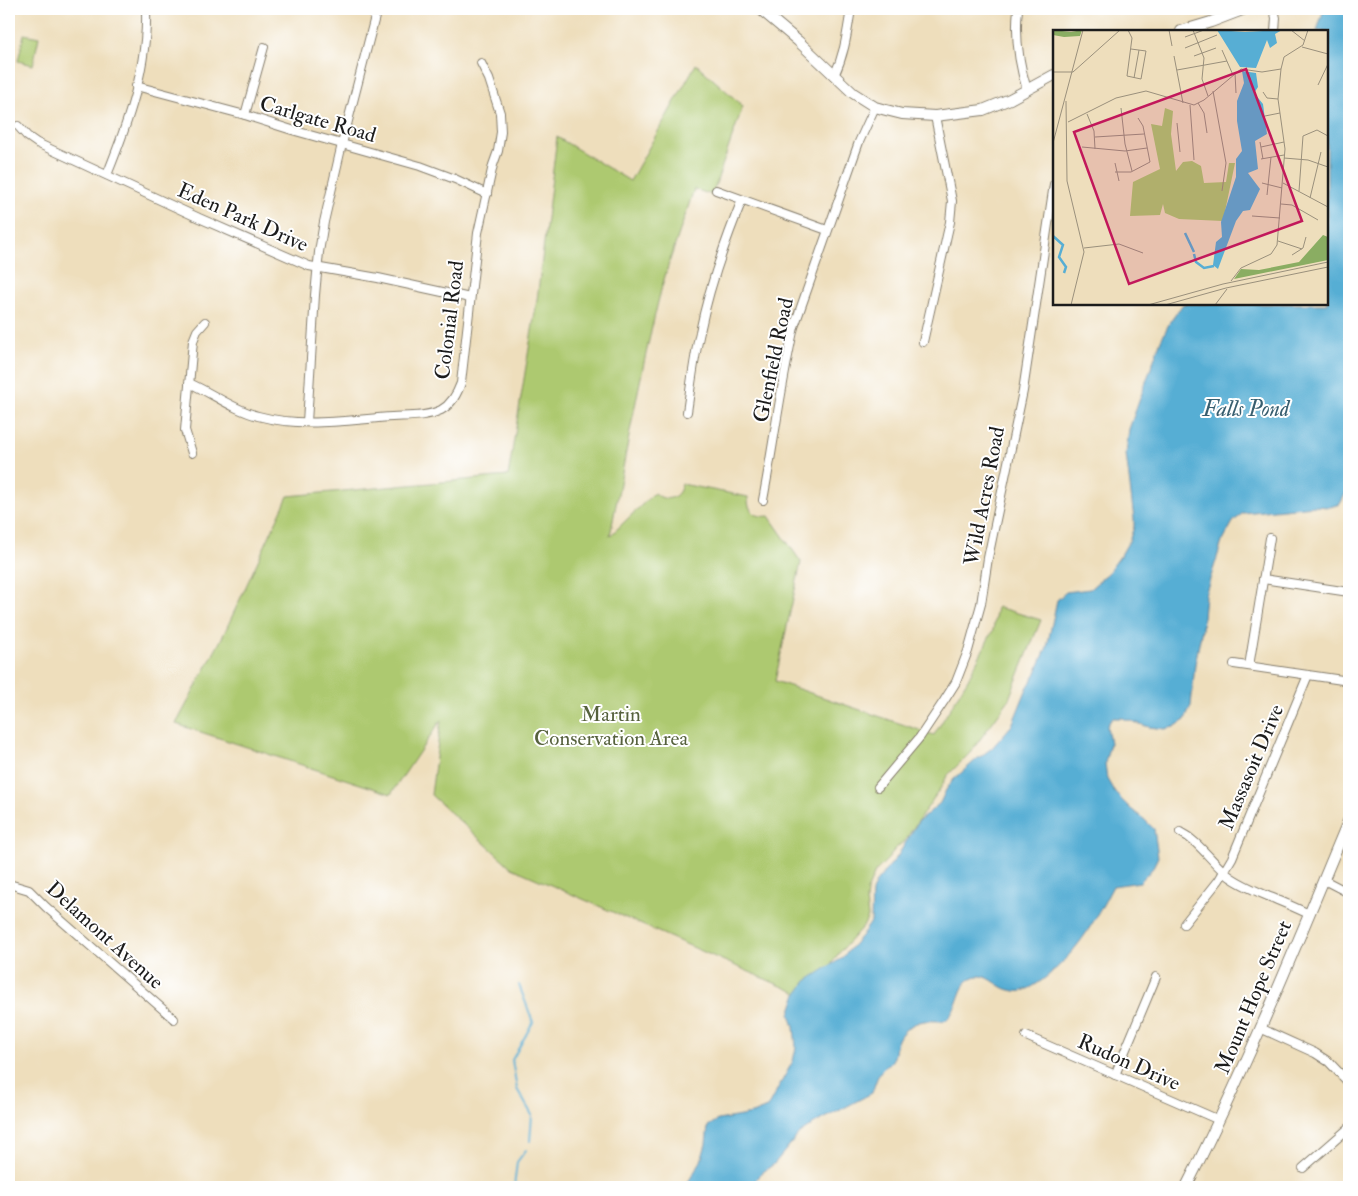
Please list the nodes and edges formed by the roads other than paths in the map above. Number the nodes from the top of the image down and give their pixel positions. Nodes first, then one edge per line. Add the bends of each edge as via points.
1 (146, 9) edge
2 (377, 9) edge
3 (760, 9) edge
4 (851, 9) edge
5 (1018, 9) edge
6 (1246, 9) edge
7 (1274, 9) edge
8 (1184, 30) edge
9 (1275, 30) edge
10 (264, 47) dead end
11 (481, 63) dead end
12 (834, 76) junction
13 (1053, 76) edge
14 (136, 86) junction
15 (1027, 90) junction
16 (875, 107) junction
17 (244, 115) junction
18 (935, 116) junction
19 (18, 126) dead end
20 (342, 144) junction
21 (107, 175) junction
22 (716, 190) dead end
23 (1053, 191) edge
24 (486, 194) junction
25 (742, 200) junction
26 (827, 230) junction
27 (317, 268) junction
28 (470, 298) junction
29 (205, 322) dead end
30 (923, 342) dead end
31 (189, 383) junction
32 (687, 412) dead end
33 (307, 422) junction
34 (192, 453) dead end
35 (763, 500) dead end
36 (1270, 538) dead end
37 (1263, 580) junction
38 (1349, 592) edge
39 (1234, 664) dead end
40 (1249, 666) junction
41 (1308, 675) junction
42 (1349, 681) edge
43 (878, 787) dead end
44 (1349, 819) edge
45 (1180, 832) dead end
46 (1224, 872) junction
47 (1324, 880) junction
48 (9, 884) edge
49 (1349, 893) edge
50 (1309, 914) junction
51 (1184, 924) dead end
52 (1156, 977) dead end
53 (174, 1019) dead end
54 (1260, 1028) junction
55 (1026, 1036) dead end
56 (1115, 1075) junction
57 (1349, 1083) edge
58 (1219, 1120) junction
59 (1349, 1128) edge
60 (1303, 1168) dead end
61 (1186, 1187) edge

1 - 14 street
2 - 20 street
3 - 12 street
4 - 12 street via 842,59
5 - 15 street via 1021,71
6 - 8 street
7 - 9 street
10 - 17 street
11 - 24 street, Colonial Road via 500,113 501,132
12 - 16 street
13 - 15 street
14 - 17 street, Carlgate Road
14 - 21 street
15 - 18 street via 983,110
16 - 18 street via 902,114
16 - 26 street, Glenfield Road via 858,142
17 - 20 street, Carlgate Road
18 - 30 street via 952,201
19 - 21 street, Eden Park Drive via 36,142
20 - 24 street, Carlgate Road via 420,166
20 - 27 street via 325,212
21 - 27 street, Eden Park Drive
22 - 25 street
23 - 43 street, Wild Acres Road via 1023,391 981,604 968,651 956,682 939,709
24 - 28 street, Colonial Road
25 - 26 street
25 - 32 street via 707,303
26 - 35 street, Glenfield Road via 792,336
27 - 28 street, Eden Park Drive
27 - 33 street
28 - 33 street, Colonial Road via 461,383 453,400 443,409 429,414
29 - 31 street via 193,341
31 - 33 street, Colonial Road via 255,415
31 - 34 street via 185,430
36 - 37 street
37 - 38 street
37 - 40 street
39 - 40 street
40 - 41 street
41 - 42 street
41 - 46 street, Massasoit Drive
44 - 47 street, Mount Hope Street
45 - 46 street via 1197,843
46 - 50 street via 1249,888
46 - 51 street, Massasoit Drive
47 - 49 street
47 - 50 street, Mount Hope Street
48 - 53 street, Delamont Avenue via 28,890
50 - 54 street, Mount Hope Street
52 - 56 street
54 - 57 street via 1315,1053 1329,1062
54 - 58 street, Mount Hope Street
55 - 56 street, Rudon Drive
56 - 58 street, Rudon Drive
58 - 61 street, Mount Hope Street
59 - 60 street

